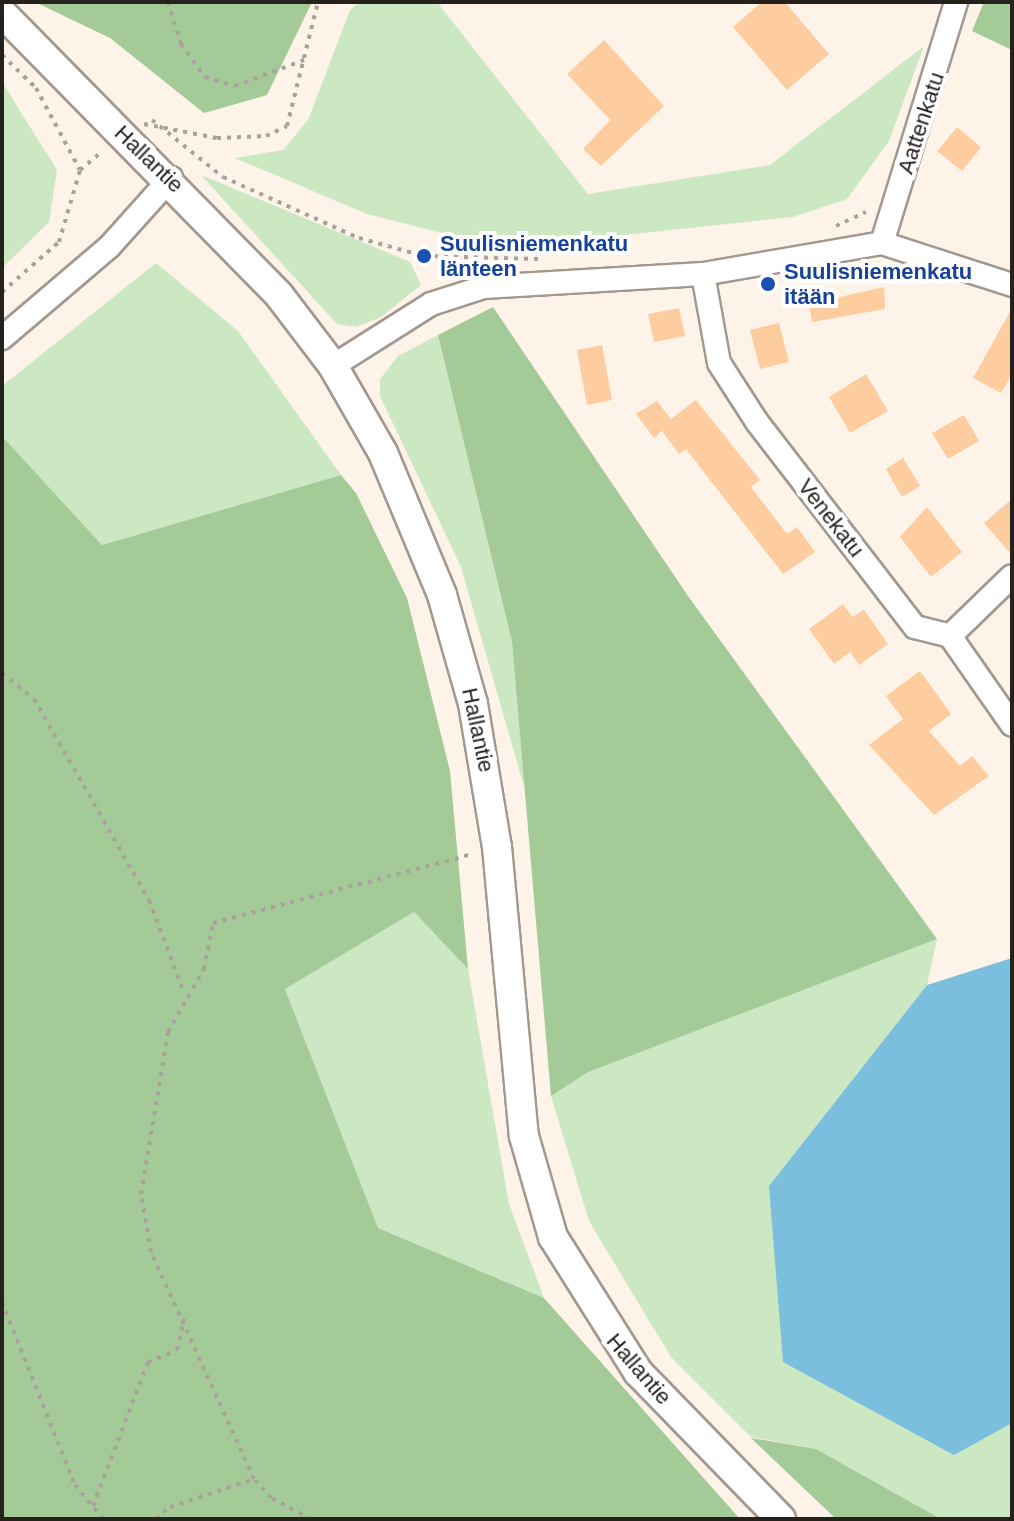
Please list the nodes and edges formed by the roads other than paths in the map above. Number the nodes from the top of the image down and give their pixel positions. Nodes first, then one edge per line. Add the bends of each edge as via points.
1 (956, 2) edge
2 (2, 13) edge
3 (171, 178) junction
4 (882, 243) junction
5 (703, 274) junction
6 (1012, 285) edge
7 (2, 338) edge
8 (333, 366) junction
9 (1012, 576) edge
10 (950, 636) junction
11 (1012, 725) edge
12 (781, 1519) edge

1 - 4 street, Aattenkatu
2 - 3 street, Hallantie
3 - 7 street via 109,247
3 - 8 street, Hallantie
4 - 5 street
4 - 6 street
5 - 8 street via 484,287 431,304
5 - 10 street, Venekatu via 719,363 757,422 915,627
8 - 12 street, Hallantie via 383,453 442,595 473,704 497,847 524,1136 553,1237 638,1372
9 - 10 street
10 - 11 street

